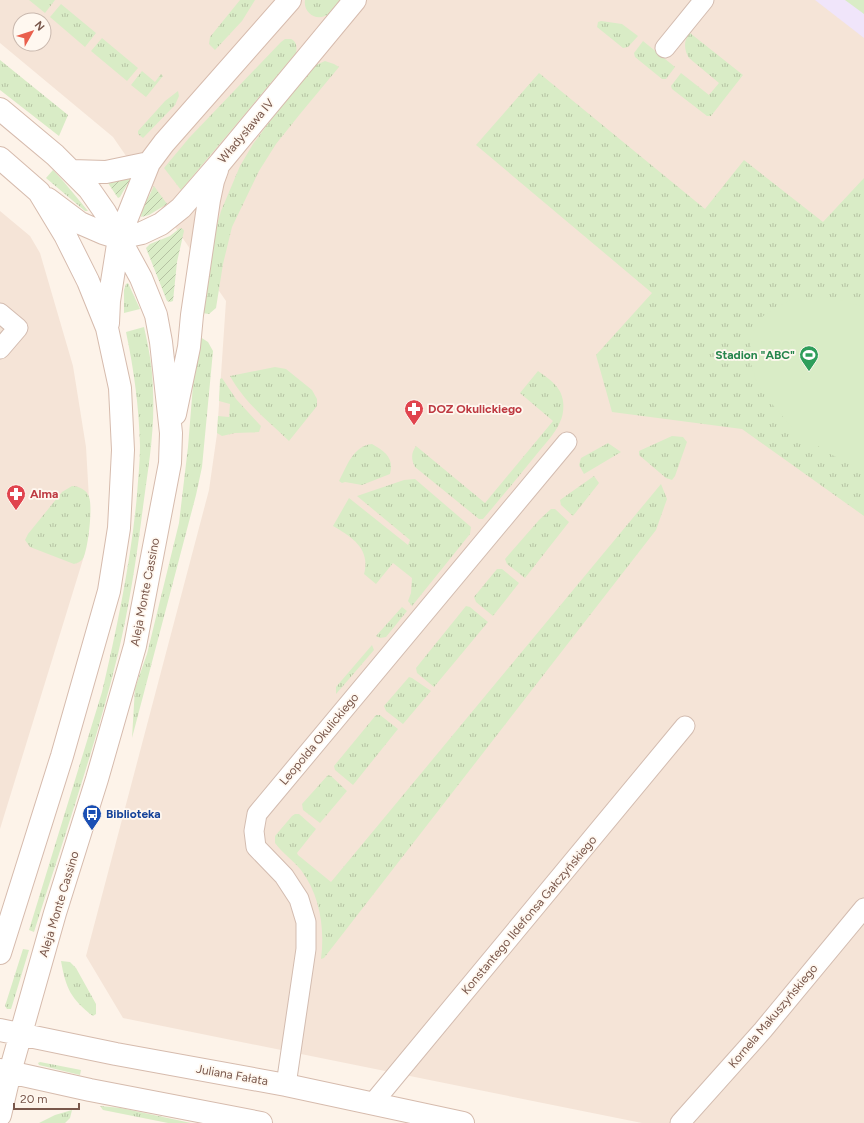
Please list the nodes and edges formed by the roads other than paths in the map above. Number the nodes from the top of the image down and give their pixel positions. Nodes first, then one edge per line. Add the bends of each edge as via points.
1 (290, 0) edge
2 (355, 0) edge
3 (704, 0) edge
4 (665, 48) dead end
5 (0, 109) edge
6 (0, 158) edge
7 (149, 163) junction
8 (220, 163) junction
9 (71, 171) junction
10 (39, 192) junction
11 (120, 238) junction
12 (0, 313) edge
13 (107, 328) junction
14 (0, 349) edge
15 (171, 433) junction
16 (567, 442) dead end
17 (686, 726) dead end
18 (864, 908) edge
19 (0, 953) edge
20 (0, 1030) edge
21 (21, 1033) junction
22 (5, 1071) edge
23 (286, 1085) junction
24 (372, 1104) junction
25 (0, 1115) edge
26 (261, 1123) edge
27 (463, 1123) edge
28 (680, 1123) edge

1 - 7 street
2 - 8 street, Władysława IV
3 - 4 street
5 - 9 street, Aleja Monte Cassino
6 - 10 street
7 - 9 street via 106,172
7 - 11 street
8 - 11 street, Władysława IV via 181,208 161,224 142,233
8 - 15 street via 209,200 189,347
9 - 11 street, Aleja Monte Cassino via 89,189
10 - 11 street via 80,223
10 - 13 street via 65,235 88,281
11 - 13 street
11 - 15 street, Aleja Monte Cassino via 141,278 156,315
12 - 14 street via 18,328
13 - 19 street via 120,388 123,450 119,528 109,591 62,756
15 - 21 street, Aleja Monte Cassino via 170,463 135,646
16 - 23 street, Leopolda Okulickiego via 257,814 254,831 256,847 284,876 299,899 306,922 306,949
17 - 24 street, Konstantego Ildefonsa Gałczyńskiego
18 - 28 street, Kornela Makuszyńskiego via 763,1030
20 - 21 street, Juliana Fałata
21 - 22 street, Aleja Monte Cassino
21 - 23 street, Juliana Fałata via 116,1054
22 - 25 street, Aleja Monte Cassino
22 - 26 street
23 - 24 street, Juliana Fałata
24 - 27 street, Juliana Fałata

